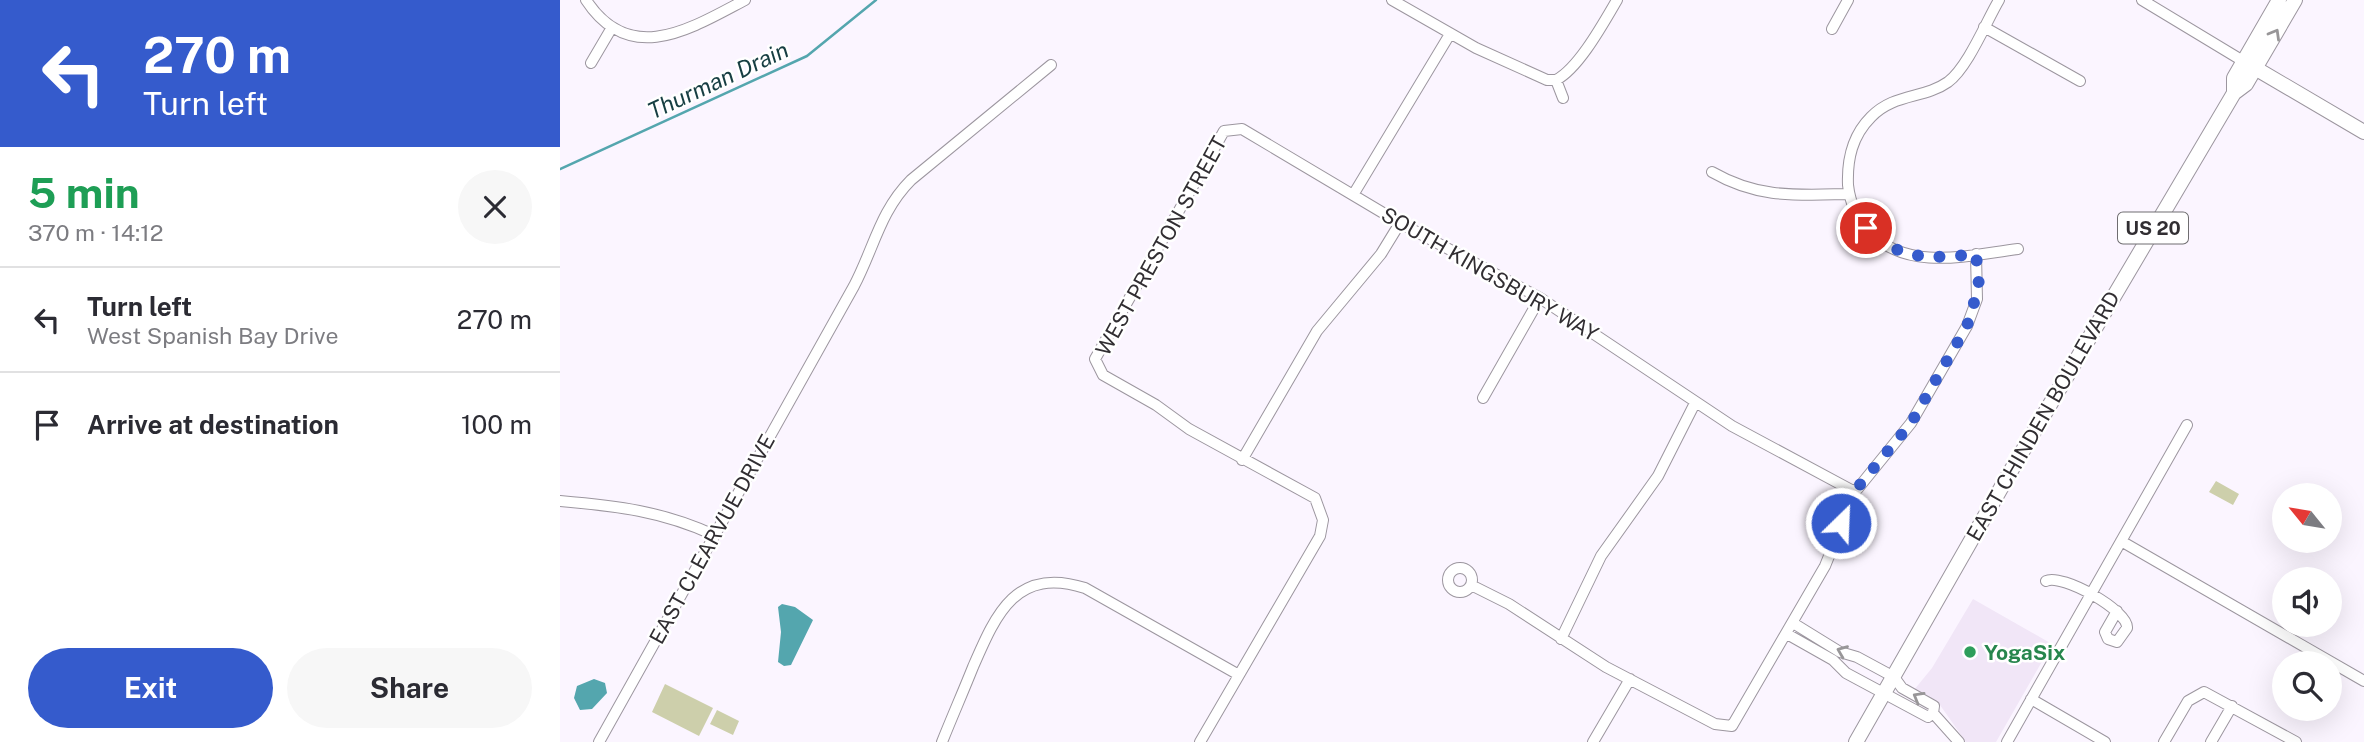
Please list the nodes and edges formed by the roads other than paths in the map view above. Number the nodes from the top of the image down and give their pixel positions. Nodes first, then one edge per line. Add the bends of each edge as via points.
1 (586, 0) edge
2 (745, 0) edge
3 (1618, 0) edge
4 (1848, 0) edge
5 (1998, 0) edge
6 (2142, 0) edge
7 (2279, 0) edge
8 (2295, 0) edge
9 (1396, 1) edge
10 (1984, 27) junction
11 (611, 29) junction
12 (1832, 29) dead end
13 (1450, 34) junction
14 (591, 63) dead end
15 (2249, 64) junction
16 (1051, 65) dead end
17 (1556, 80) junction
18 (2080, 81) dead end
19 (1563, 98) dead end
20 (1230, 130) joint
21 (2364, 132) edge
22 (1712, 172) dead end
23 (1849, 194) junction
24 (1353, 195) junction
25 (1400, 223) junction
26 (2018, 249) dead end
27 (1976, 254) junction
28 (1540, 298) junction
29 (1483, 398) dead end
30 (1695, 403) junction
31 (2187, 425) dead end
32 (1242, 460) junction
33 (1854, 492) junction
34 (560, 501) edge
35 (714, 535) junction
36 (2121, 541) junction
37 (2046, 581) dead end
38 (1471, 585) dead end
39 (2090, 595) junction
40 (2117, 611) dead end
41 (1793, 623) junction
42 (1787, 634) junction
43 (1561, 639) junction
44 (1239, 675) junction
45 (1894, 677) junction
46 (1630, 679) junction
47 (2364, 681) edge
48 (1885, 692) junction
49 (2031, 699) junction
50 (2232, 706) junction
51 (1933, 713) junction
52 (599, 742) edge
53 (942, 742) edge
54 (1200, 742) edge
55 (1593, 742) edge
56 (1856, 742) edge
57 (1959, 742) edge
58 (2007, 742) edge
59 (2105, 742) edge
60 (2164, 742) edge
61 (2211, 742) edge
62 (2297, 742) edge

1 - 11 street
2 - 11 street via 671,35 633,37
3 - 17 street via 1573,65
4 - 12 street
5 - 10 street
6 - 15 street
7 - 15 main road, EAST CHINDEN BOULEVARD / US 20
15 -> 8 main road, EAST CHINDEN BOULEVARD / US 20
9 - 13 street
10 - 18 street
10 - 23 street via 1949,81 1901,97 1871,116 1851,150
11 - 14 street
13 - 17 street via 1514,66
13 - 24 street
15 - 21 main road
15 - 45 main road, EAST CHINDEN BOULEVARD / US 20 via 2246,84 2234,93
16 - 35 street, EAST CLEARVUE DRIVE via 911,180 893,200 857,280
17 - 19 street
20 - 24 street, SOUTH KINGSBURY WAY via 1242,129
20 - 32 street, WEST PRESTON STREET via 1220,136 1097,351 1097,365 1103,375
22 - 23 street via 1762,193
23 - 27 street via 1866,228 1895,251 1921,258
24 - 25 street, SOUTH KINGSBURY WAY
25 - 28 street, SOUTH KINGSBURY WAY
25 - 32 street via 1381,254 1317,331
26 - 27 street
27 - 33 street via 1979,286 1967,326 1911,423
28 - 29 street
28 - 30 street, SOUTH KINGSBURY WAY
30 - 33 street, SOUTH KINGSBURY WAY
30 - 43 street via 1658,476 1601,556
31 - 36 street
32 - 44 street via 1305,490 1315,498 1323,520 1320,536
33 - 41 street via 1829,558
34 - 35 street via 647,511 677,518
35 - 52 street, EAST CLEARVUE DRIVE
36 - 39 street
36 - 47 street
37 - 39 street via 2065,580
38 - 43 street
39 - 40 street
39 - 49 street
41 - 42 street
45 -> 41 street
42 - 46 street via 1729,727
42 - 48 street via 1833,660 1846,673
43 - 46 street
44 - 53 street via 1085,587 1059,582 1027,588 1012,597 995,618
44 - 54 street
45 - 48 main road, EAST CHINDEN BOULEVARD / US 20
51 -> 45 street via 1934,706 1902,688
46 - 55 street
48 - 51 street via 1928,717
48 - 56 main road, EAST CHINDEN BOULEVARD / US 20
49 - 58 street
49 - 59 street
50 - 60 street via 2199,692 2188,701
50 - 61 street
50 - 62 street
51 - 57 street

